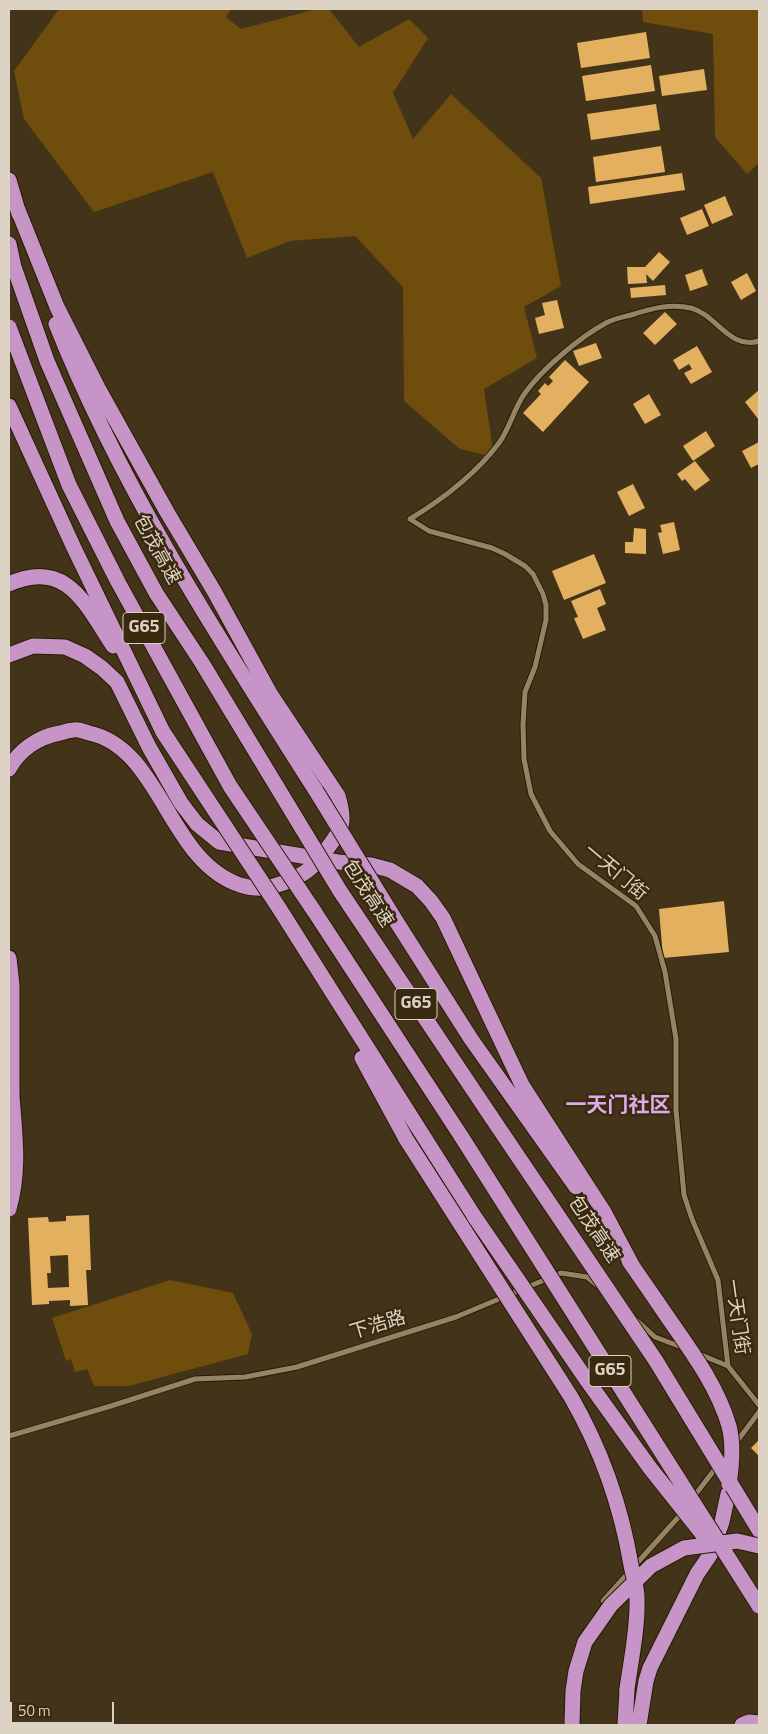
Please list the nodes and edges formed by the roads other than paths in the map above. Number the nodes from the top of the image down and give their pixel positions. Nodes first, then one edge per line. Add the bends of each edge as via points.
1 (9, 180) edge
2 (16, 205) junction
3 (9, 244) edge
4 (9, 327) edge
5 (759, 341) edge
6 (9, 406) edge
7 (9, 584) edge
8 (9, 655) edge
9 (137, 680) junction
10 (9, 768) edge
11 (9, 958) edge
12 (9, 1072) edge
13 (12, 1096) junction
14 (412, 1135) junction
15 (9, 1208) edge
16 (633, 1267) junction
17 (728, 1366) junction
18 (759, 1405) edge
19 (759, 1412) edge
20 (9, 1436) edge
21 (759, 1530) edge
22 (759, 1546) edge
23 (603, 1602) dead end
24 (757, 1602) edge
25 (759, 1723) edge
26 (572, 1725) edge
27 (625, 1725) edge
28 (639, 1725) edge
29 (742, 1725) edge

1 - 2 highway
2 - 10 highway, bridge via 58,306 98,388 271,695 331,783 343,814 342,827 314,867 288,882 267,889 252,888 230,881 196,855 144,774 120,746 100,735 75,730 50,734 15,757
2 - 16 highway, bridge via 34,268 73,366 165,548 449,1007
3 - 21 highway, 包茂高速 / G65, bridge via 14,267 48,361 117,521 156,593 340,891 656,1361
4 - 24 highway, G65, bridge via 69,485 118,582 230,786 461,1136
5 - 17 street, 一天门街 via 739,341 707,316 692,308 678,306 664,306 606,323 543,372 525,393 500,442 468,477 440,501 410,519 429,531 505,554 533,574 543,594 546,620 535,667 525,692 523,725 524,759 531,794 550,831 578,864 636,906 654,936 665,972 676,1039 676,1110 684,1195 718,1280
6 - 9 highway
7 - 9 highway via 37,576 66,583 82,598
8 - 16 highway, bridge via 33,646 65,647 102,668 117,682 181,803 197,824 219,842 371,865 390,870 417,886 442,918 522,1085 604,1212
9 - 14 highway, bridge via 163,732 279,908 329,989 363,1060
11 - 13 highway
12 - 13 highway
13 - 15 highway, bridge via 17,1153 14,1194
14 - 24 highway, bridge via 474,1216 650,1468
14 - 27 highway, bridge via 589,1428 618,1506 637,1598
16 - 28 highway, bridge via 720,1400 730,1428 732,1459 719,1530 710,1555 697,1574 650,1668
17 - 18 street
17 - 20 street, 下浩路 via 655,1337 587,1277 561,1273 456,1318 297,1367 245,1377 195,1379
19 - 23 street via 673,1524
22 - 26 highway, bridge via 737,1541 684,1548 651,1566 611,1605 585,1642 576,1671
25 - 29 highway

